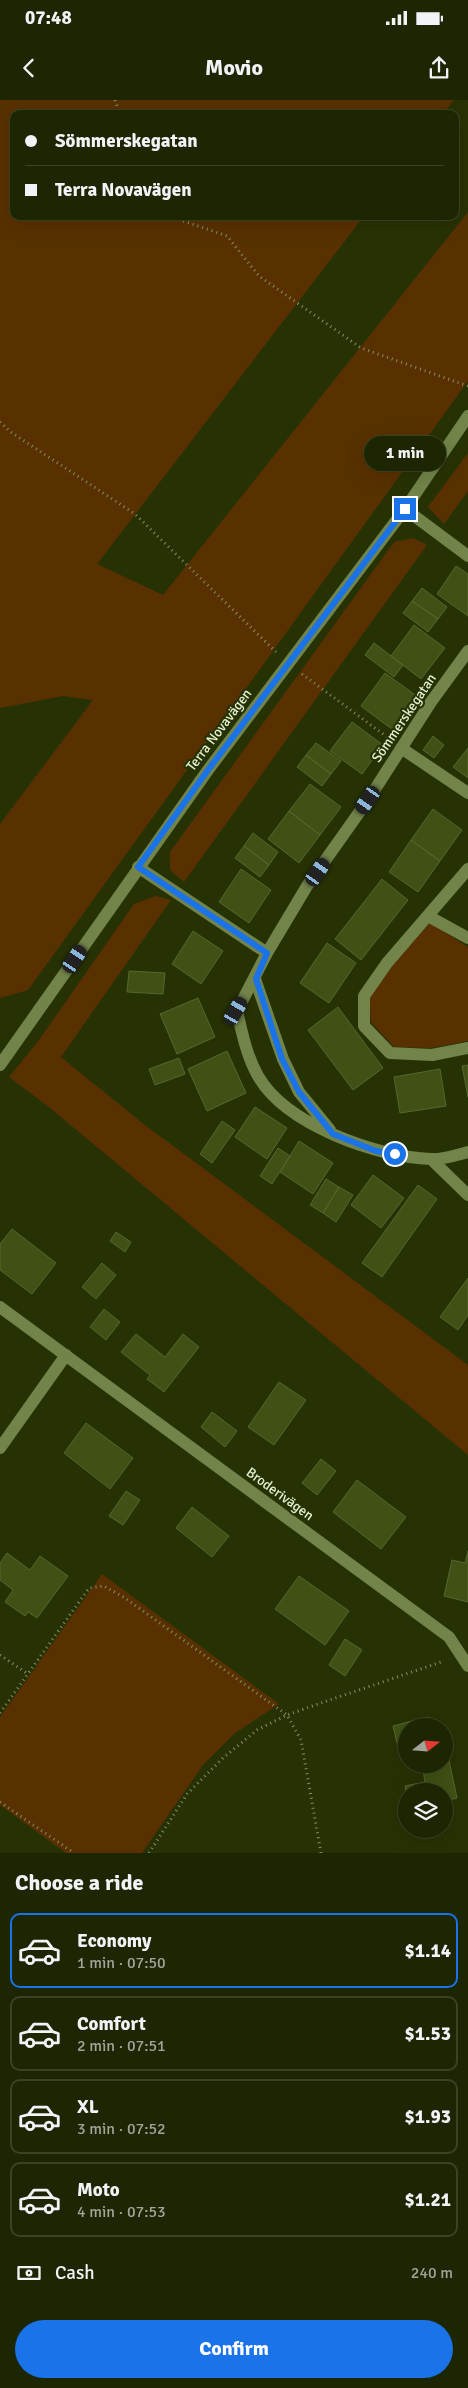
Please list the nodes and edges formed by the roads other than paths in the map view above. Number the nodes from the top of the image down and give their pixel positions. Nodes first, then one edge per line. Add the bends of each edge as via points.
1 (468, 416) edge
2 (405, 509) junction
3 (468, 556) edge
4 (468, 651) edge
5 (401, 748) junction
6 (468, 793) edge
7 (138, 867) junction
8 (468, 869) edge
9 (428, 916) junction
10 (468, 938) edge
11 (267, 953) junction
12 (256, 979) junction
13 (468, 1048) edge
14 (0, 1065) edge
15 (333, 1134) junction
16 (468, 1152) edge
17 (432, 1160) junction
18 (468, 1195) edge
19 (0, 1307) edge
20 (66, 1355) junction
21 (0, 1448) edge
22 (464, 1660) edge

1 - 2 street, Terra Novavägen
2 - 3 street
2 - 7 street, Terra Novavägen
4 - 5 street, Sömmerskegatan
5 - 6 street
5 - 11 street, Sömmerskegatan via 307,886
7 - 11 street
7 - 14 street, Terra Novavägen
8 - 9 street
9 - 10 street
9 - 13 street via 386,963 364,996 364,1026 390,1053 432,1055
11 - 12 street, Sömmerskegatan
12 - 15 street, Sömmerskegatan via 282,1059 299,1092
12 - 15 street, Sömmerskegatan via 236,1011 258,1077 286,1109
15 - 17 street, Sömmerskegatan via 376,1151
16 - 17 street, Sömmerskegatan
17 - 18 street
19 - 20 street, Broderivägen
20 - 21 street
20 - 22 street, Broderivägen via 449,1637

